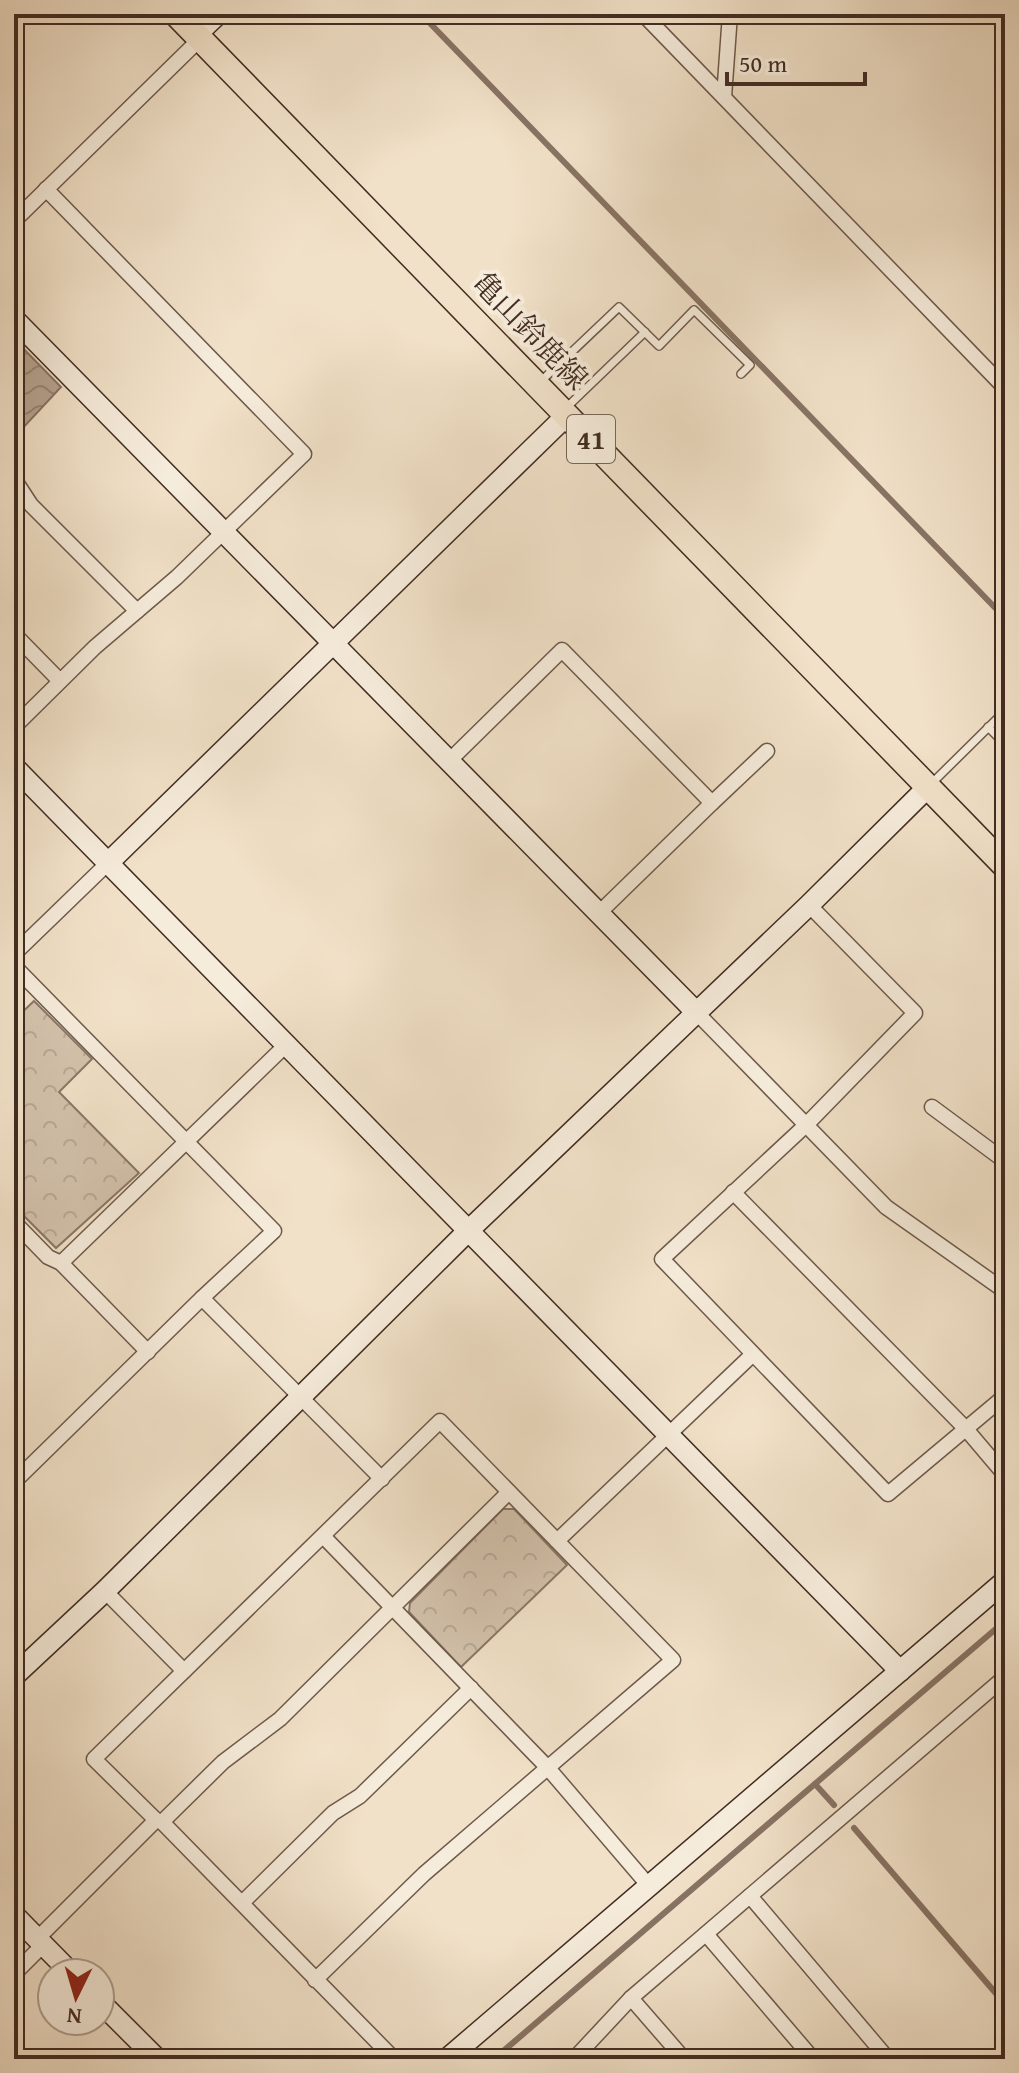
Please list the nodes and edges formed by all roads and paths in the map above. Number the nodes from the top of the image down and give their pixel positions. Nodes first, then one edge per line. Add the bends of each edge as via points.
1 (176, 14) edge
2 (218, 14) edge
3 (643, 14) edge
4 (730, 14) edge
5 (198, 37) junction
6 (724, 97) junction
7 (46, 189) junction
8 (14, 221) edge
9 (690, 312) junction
10 (14, 319) edge
11 (645, 332) junction
12 (732, 362) dead end
13 (741, 374) dead end
14 (538, 384) junction
15 (1005, 388) edge
16 (566, 413) junction
17 (14, 479) edge
18 (224, 532) junction
19 (137, 611) junction
20 (14, 634) edge
21 (333, 642) junction
22 (60, 681) junction
23 (1005, 711) edge
24 (14, 727) edge
25 (988, 727) junction
26 (1005, 744) edge
27 (767, 751) dead end
28 (449, 761) junction
29 (14, 767) edge
30 (929, 786) junction
31 (712, 803) junction
32 (107, 864) junction
33 (1005, 866) edge
34 (809, 905) junction
35 (598, 914) junction
36 (14, 954) edge
37 (14, 966) edge
38 (697, 1013) junction
39 (286, 1045) junction
40 (932, 1107) dead end
41 (806, 1125) junction
42 (186, 1144) junction
43 (1005, 1161) edge
44 (733, 1192) junction
45 (14, 1222) edge
46 (469, 1230) junction
47 (61, 1263) junction
48 (1005, 1291) edge
49 (202, 1298) junction
50 (148, 1352) junction
51 (752, 1355) junction
52 (1005, 1396) edge
53 (303, 1398) junction
54 (966, 1429) junction
55 (668, 1432) junction
56 (1005, 1475) edge
57 (382, 1479) junction
58 (14, 1482) edge
59 (509, 1492) junction
60 (323, 1536) junction
61 (557, 1541) junction
62 (1005, 1581) edge
63 (105, 1591) junction
64 (393, 1606) junction
65 (184, 1671) junction
66 (900, 1671) junction
67 (16, 1672) edge
68 (1005, 1677) edge
69 (471, 1688) junction
70 (548, 1768) junction
71 (159, 1821) junction
72 (649, 1886) junction
73 (750, 1896) junction
74 (242, 1903) junction
75 (14, 1915) edge
76 (706, 1934) junction
77 (40, 1942) junction
78 (55, 1957) edge
79 (14, 1974) edge
80 (315, 1980) junction
81 (631, 1998) junction
82 (116, 2018) edge
83 (157, 2059) edge
84 (394, 2059) edge
85 (447, 2059) edge
86 (574, 2059) edge
87 (684, 2059) edge
88 (813, 2059) edge
89 (888, 2059) edge

1 - 5 main road, 亀山鈴鹿線 / 41
2 - 5 street
3 - 6 street
4 - 6 street
5 - 7 street
5 - 14 main road, 亀山鈴鹿線 / 41
6 - 15 street
7 - 8 street
7 - 18 street via 304,454
9 - 11 lane via 659,346
9 - 12 lane via 737,358
9 - 13 lane via 694,310 750,365
10 - 18 street
11 - 14 lane via 619,307
11 - 16 lane
14 - 16 main road, 亀山鈴鹿線 / 41
16 - 21 street
16 - 30 main road, 亀山鈴鹿線 / 41
17 - 19 street via 31,505
18 - 19 street
18 - 21 street
19 - 22 street
20 - 22 street
21 - 28 street
21 - 32 street
22 - 24 street
23 - 25 lane
25 - 26 lane
25 - 30 lane
27 - 31 street
28 - 31 street via 562,650
28 - 35 street
29 - 32 street
30 - 33 main road, 亀山鈴鹿線 / 41
30 - 34 street
31 - 35 street
32 - 36 street
32 - 39 street
34 - 38 street
34 - 41 street via 915,1013
35 - 38 street
37 - 42 street
38 - 41 street
38 - 46 street
39 - 42 street
39 - 46 street
40 - 43 street
41 - 44 street
41 - 48 street via 886,1207
42 - 47 street
42 - 49 street via 274,1231
44 - 51 street via 662,1259
44 - 54 street
45 - 47 street via 48,1257
46 - 53 street
46 - 55 street
47 - 50 street
49 - 50 street
49 - 53 street
50 - 58 street
51 - 54 street via 888,1494
51 - 55 street
52 - 54 street
53 - 57 street
53 - 63 street
54 - 56 street
55 - 61 street
55 - 66 street
57 - 59 street via 440,1421
57 - 60 street
59 - 61 street
59 - 64 street
60 - 64 street
60 - 65 street
61 - 70 street via 673,1660
62 - 66 street
63 - 65 street
63 - 67 street
64 - 69 street
64 - 71 street via 280,1719
65 - 71 street via 94,1759
66 - 72 street
68 - 73 street
69 - 70 street
69 - 74 street
70 - 72 street
70 - 80 street via 424,1874
71 - 74 street
71 - 77 street
72 - 85 street
73 - 76 street
73 - 89 street
74 - 80 street
75 - 77 street
76 - 81 street
76 - 88 street
77 - 78 street
77 - 79 street
80 - 84 street
81 - 86 street
81 - 87 street
82 - 83 street

